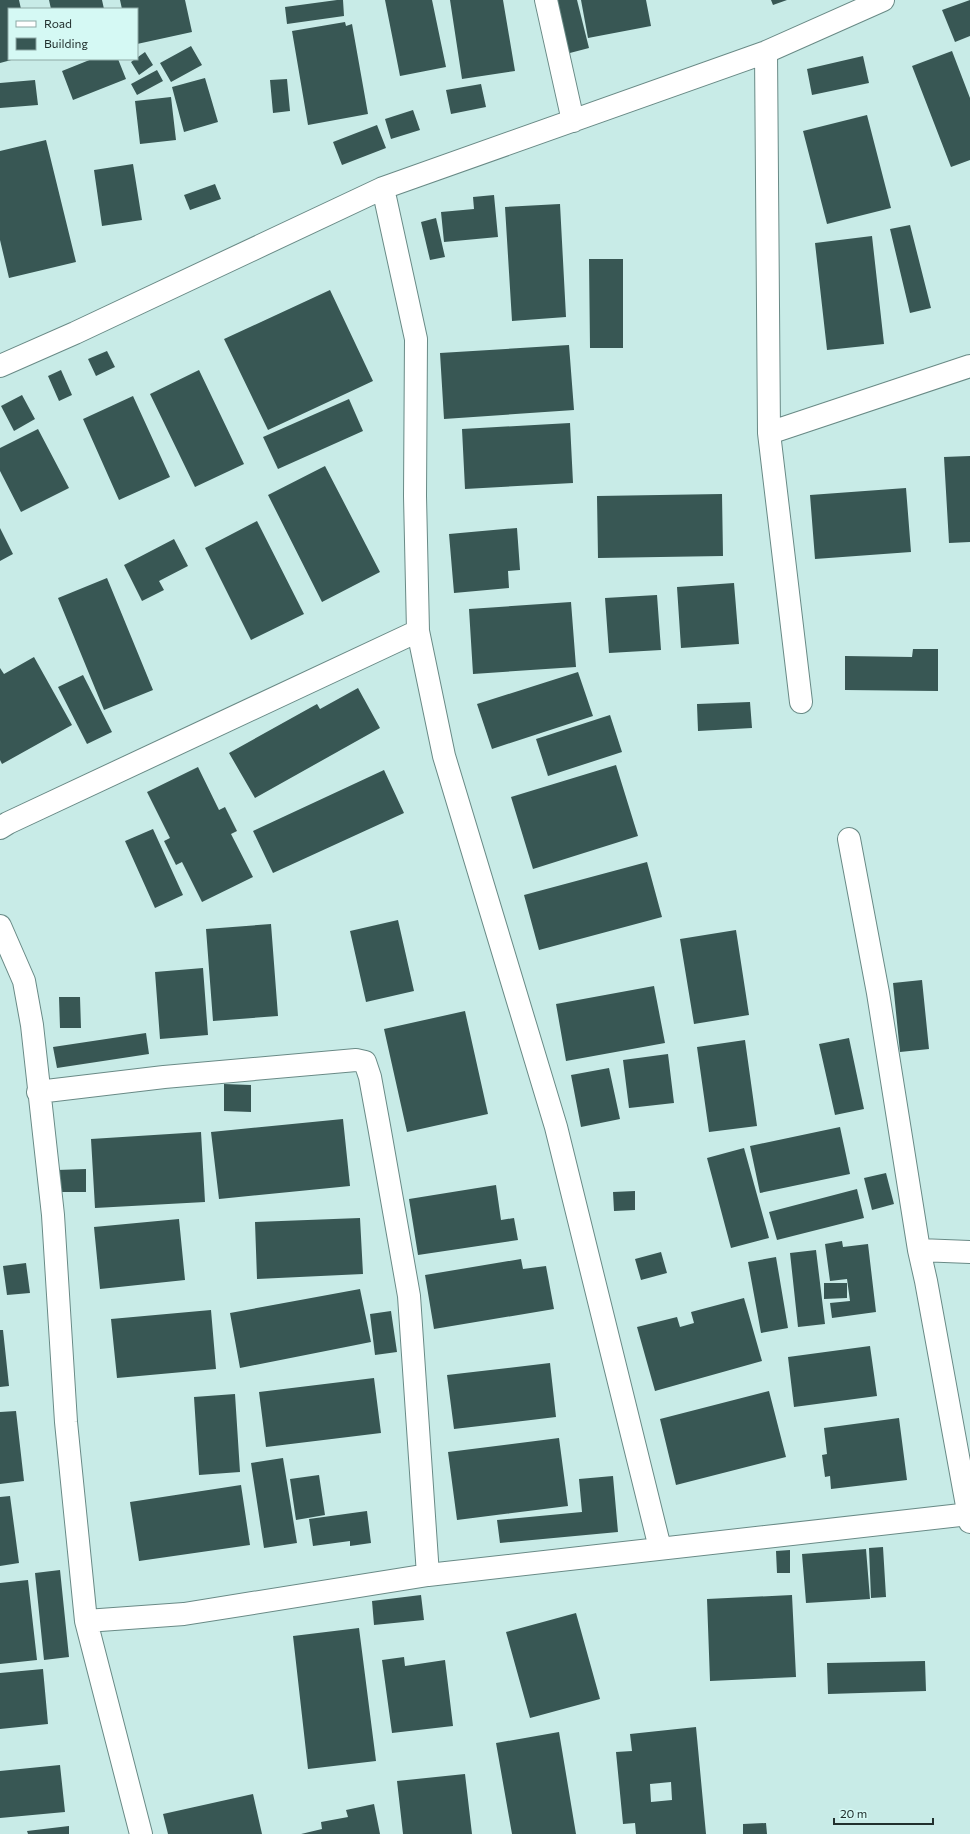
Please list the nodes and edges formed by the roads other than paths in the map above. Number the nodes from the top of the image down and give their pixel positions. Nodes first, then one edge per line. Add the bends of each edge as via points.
1 (546, 0) edge
2 (883, 0) edge
3 (766, 52) junction
4 (573, 120) junction
5 (383, 188) junction
6 (0, 366) edge
7 (970, 366) edge
8 (769, 433) junction
9 (418, 631) junction
10 (801, 702) dead end
11 (0, 828) edge
12 (849, 839) dead end
13 (0, 926) edge
14 (38, 1092) junction
15 (919, 1250) junction
16 (970, 1252) edge
17 (969, 1517) edge
18 (660, 1548) junction
19 (428, 1574) junction
20 (86, 1621) junction
21 (141, 1834) edge

1 - 4 street
2 - 3 street
3 - 4 street
3 - 8 street
4 - 5 street
5 - 6 street
5 - 9 street via 416,339
7 - 8 street
8 - 10 street
9 - 11 street
9 - 18 street via 444,756 556,1126
12 - 15 street via 878,993
13 - 14 street via 24,981 32,1025
14 - 19 street via 356,1060 365,1062 370,1077 409,1296
14 - 20 street via 53,1214 66,1422
15 - 16 street
15 - 17 street
17 - 18 street
18 - 19 street
19 - 20 street via 184,1614
20 - 21 street

